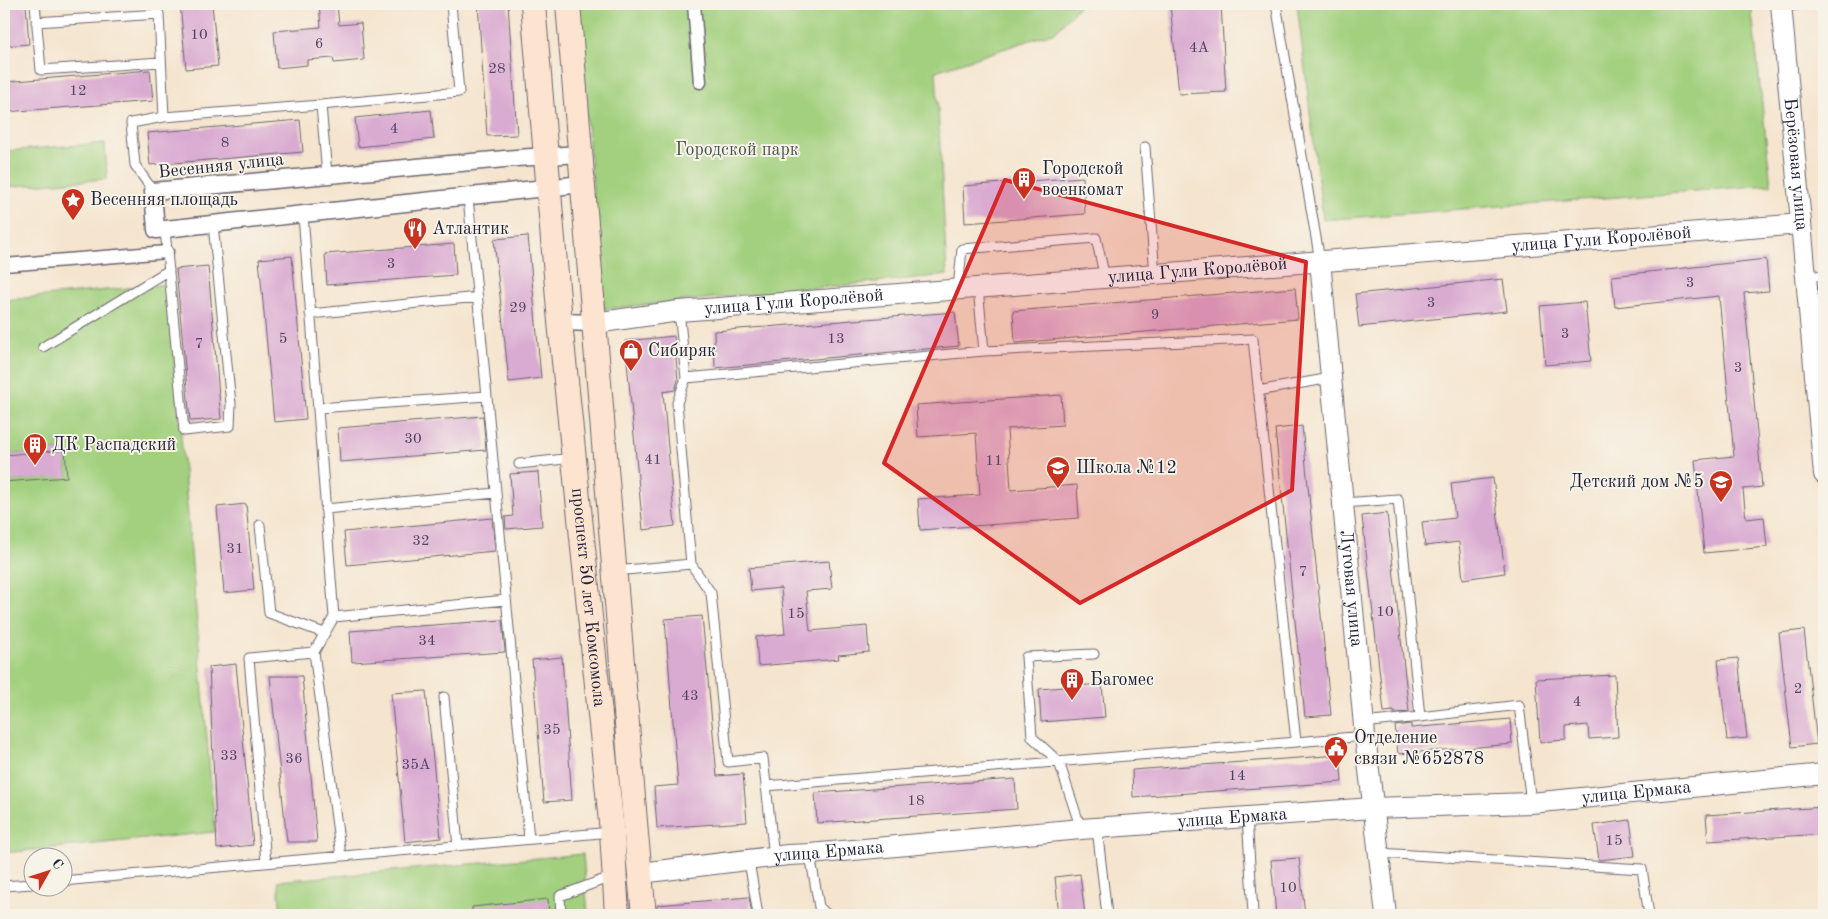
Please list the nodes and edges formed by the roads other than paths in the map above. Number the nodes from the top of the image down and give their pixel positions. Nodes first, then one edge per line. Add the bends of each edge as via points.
1 (35, 4) edge
2 (159, 4) edge
3 (451, 4) edge
4 (533, 4) edge
5 (568, 4) edge
6 (694, 4) edge
7 (1276, 4) edge
8 (1804, 4) edge
9 (1781, 6) edge
10 (159, 14) junction
11 (36, 22) junction
12 (161, 62) junction
13 (700, 82) dead end
14 (321, 105) junction
15 (164, 117) junction
16 (1145, 146) dead end
17 (580, 154) junction
18 (546, 157) junction
19 (327, 175) junction
20 (582, 184) junction
21 (549, 188) junction
22 (153, 191) junction
23 (468, 197) junction
24 (303, 215) junction
25 (213, 224) junction
26 (1801, 224) junction
27 (165, 230) junction
28 (168, 252) junction
29 (1320, 261) junction
30 (4, 265) edge
31 (169, 270) junction
32 (1154, 274) junction
33 (1816, 276) edge
34 (1105, 278) junction
35 (978, 288) junction
36 (958, 289) junction
37 (478, 297) junction
38 (679, 311) junction
39 (310, 314) junction
40 (560, 322) junction
41 (595, 323) junction
42 (43, 347) dead end
43 (984, 351) junction
44 (686, 378) junction
45 (1332, 378) junction
46 (1258, 391) junction
47 (487, 396) junction
48 (318, 408) junction
49 (574, 458) junction
50 (520, 464) dead end
51 (1824, 474) edge
52 (496, 493) junction
53 (1343, 503) junction
54 (325, 509) junction
55 (260, 525) dead end
56 (691, 564) junction
57 (614, 571) junction
58 (506, 600) junction
59 (334, 616) junction
60 (324, 633) junction
61 (314, 652) junction
62 (1094, 654) dead end
63 (444, 697) dead end
64 (1420, 717) junction
65 (1364, 729) junction
66 (1296, 742) junction
67 (1059, 762) junction
68 (1824, 774) edge
69 (766, 786) junction
70 (1531, 803) junction
71 (1372, 808) junction
72 (1247, 817) junction
73 (1089, 828) junction
74 (612, 832) junction
75 (529, 839) junction
76 (458, 846) junction
77 (1379, 853) junction
78 (810, 854) junction
79 (342, 856) junction
80 (774, 857) junction
81 (749, 860) junction
82 (266, 863) junction
83 (641, 873) junction
84 (615, 875) junction
85 (72, 880) edge
86 (22, 885) edge
87 (4, 886) edge
88 (1253, 913) dead end
89 (561, 915) edge
90 (617, 915) edge
91 (644, 915) edge
92 (758, 915) edge
93 (828, 915) edge
94 (1107, 915) edge
95 (1386, 915) edge
96 (1649, 915) edge

1 - 11 lane
2 - 10 lane
3 - 14 lane via 459,92
4 - 18 main road, проспект 50 лет Комсомола
5 - 17 main road, проспект 50 лет Комсомола
6 - 13 street
7 - 29 lane
8 - 9 lane
9 - 26 street, Берёзовая улица
10 - 11 lane
10 - 12 lane
11 - 12 lane via 41,70
12 - 15 lane
14 - 15 lane
14 - 19 lane
15 - 22 lane via 131,123 135,165
16 - 32 lane
17 - 18 street
17 - 20 main road, проспект 50 лет Комсомола
18 - 19 street, Весенняя улица
18 - 21 main road, проспект 50 лет Комсомола
19 - 22 street, Весенняя улица
20 - 21 street
20 - 41 main road, проспект 50 лет Комсомола
21 - 23 street
21 - 40 main road, проспект 50 лет Комсомола
22 - 27 street, Весенняя улица via 156,230
23 - 24 street
23 - 37 lane
24 - 25 street
24 - 39 lane
25 - 27 street
25 - 31 lane via 231,404 230,426 184,431
26 - 29 street, улица Гули Королёвой
26 - 33 street, Берёзовая улица
27 - 28 lane
28 - 30 street
28 - 31 lane
29 - 32 street, улица Гули Королёвой
29 - 45 street, Луговая улица
31 - 42 lane
32 - 34 street, улица Гули Королёвой
33 - 51 street, Берёзовая улица
34 - 35 street, улица Гули Королёвой
34 - 36 lane via 1096,238 962,249
35 - 36 street, улица Гули Королёвой
35 - 43 lane
36 - 38 street, улица Гули Королёвой
37 - 39 lane
37 - 47 lane
38 - 41 street, улица Гули Королёвой
38 - 44 lane
39 - 48 lane
40 - 41 street
40 - 49 main road, проспект 50 лет Комсомола
41 - 57 main road, проспект 50 лет Комсомола
43 - 44 lane
43 - 46 lane via 1253,339
44 - 56 lane via 677,403
45 - 46 lane
45 - 53 street, Луговая улица
46 - 66 lane
47 - 48 lane
47 - 52 lane
48 - 54 lane
49 - 50 lane
49 - 74 main road, проспект 50 лет Комсомола
52 - 54 lane
52 - 58 lane
53 - 64 lane via 1398,499
53 - 65 street, Луговая улица
54 - 59 lane
55 - 60 lane via 269,613
56 - 57 lane
56 - 69 lane via 711,593 728,762 763,758
57 - 83 main road, проспект 50 лет Комсомола
58 - 59 lane
58 - 75 lane
59 - 60 lane
60 - 61 lane
61 - 79 lane
61 - 82 lane via 248,658
62 - 67 lane via 1026,657 1032,737
63 - 76 lane
64 - 65 lane
64 - 70 lane via 1519,705
65 - 66 lane
65 - 71 street, Луговая улица
66 - 67 lane
67 - 69 lane
67 - 73 lane
68 - 70 street, улица Ермака
69 - 80 lane
70 - 71 street, улица Ермака
71 - 72 street, улица Ермака
71 - 77 street, Луговая улица
72 - 73 street, улица Ермака
72 - 88 lane
73 - 78 street, улица Ермака
73 - 94 lane
74 - 75 lane
74 - 84 main road, проспект 50 лет Комсомола
75 - 76 lane
76 - 79 lane
77 - 95 street, Луговая улица
77 - 96 lane via 1642,869
78 - 80 street, улица Ермака
78 - 93 lane via 819,907
79 - 82 lane
80 - 81 street, улица Ермака
81 - 83 street, улица Ермака
81 - 92 lane
82 - 85 lane
83 - 84 main road
83 - 91 main road, проспект 50 лет Комсомола
84 - 89 lane via 560,896
84 - 90 main road, проспект 50 лет Комсомола
86 - 87 lane

